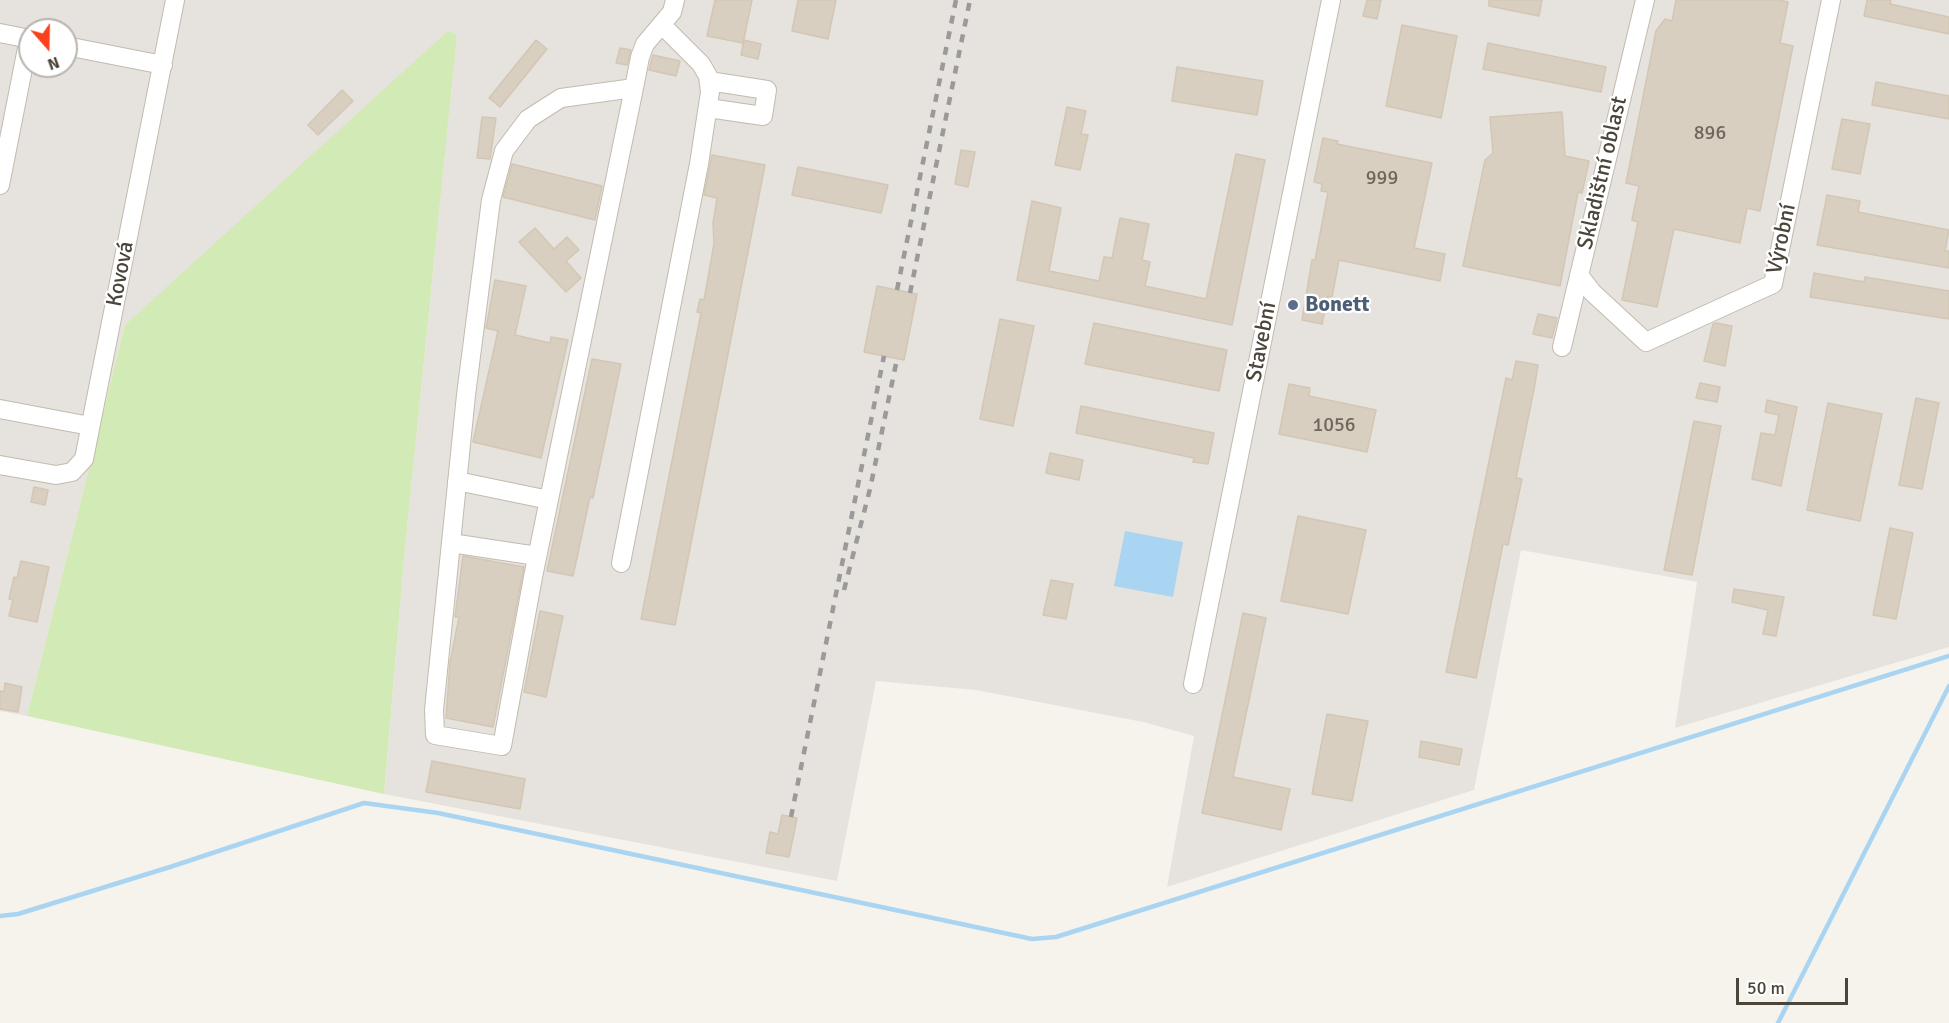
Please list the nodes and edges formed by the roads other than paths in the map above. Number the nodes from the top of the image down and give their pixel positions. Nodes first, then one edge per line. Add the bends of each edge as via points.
1 (176, 0) edge
2 (675, 0) edge
3 (1331, 0) edge
4 (1645, 0) edge
5 (1831, 0) edge
6 (662, 25) junction
7 (0, 33) edge
8 (18, 36) edge
9 (78, 48) edge
10 (163, 65) junction
11 (21, 78) edge
12 (709, 81) junction
13 (634, 88) junction
14 (708, 108) junction
15 (0, 186) edge
16 (1579, 275) junction
17 (1562, 347) dead end
18 (0, 409) edge
19 (90, 426) junction
20 (0, 465) edge
21 (457, 481) junction
22 (549, 500) junction
23 (451, 543) junction
24 (537, 556) junction
25 (621, 563) dead end
26 (1193, 684) dead end

1 - 10 street, Kovová
2 - 6 street
3 - 26 street, Stavební
4 - 16 street, Skladištní oblast
5 - 16 street, Výrobní via 1773,284 1646,342
6 - 12 street via 700,64
6 - 13 street via 645,44
7 - 8 street
9 - 10 street
10 - 19 street, Kovová
11 - 15 street
12 - 14 street
12 - 14 street via 767,90 763,116
13 - 21 street via 561,98 528,119 504,151 491,200
13 - 22 street
14 - 25 street
16 - 17 street, Skladištní oblast
18 - 19 street
19 - 20 street, Kovová via 84,459 72,472 56,475
21 - 22 street
21 - 23 street
22 - 24 street
23 - 24 street
23 - 24 street via 434,710 435,735 502,746

